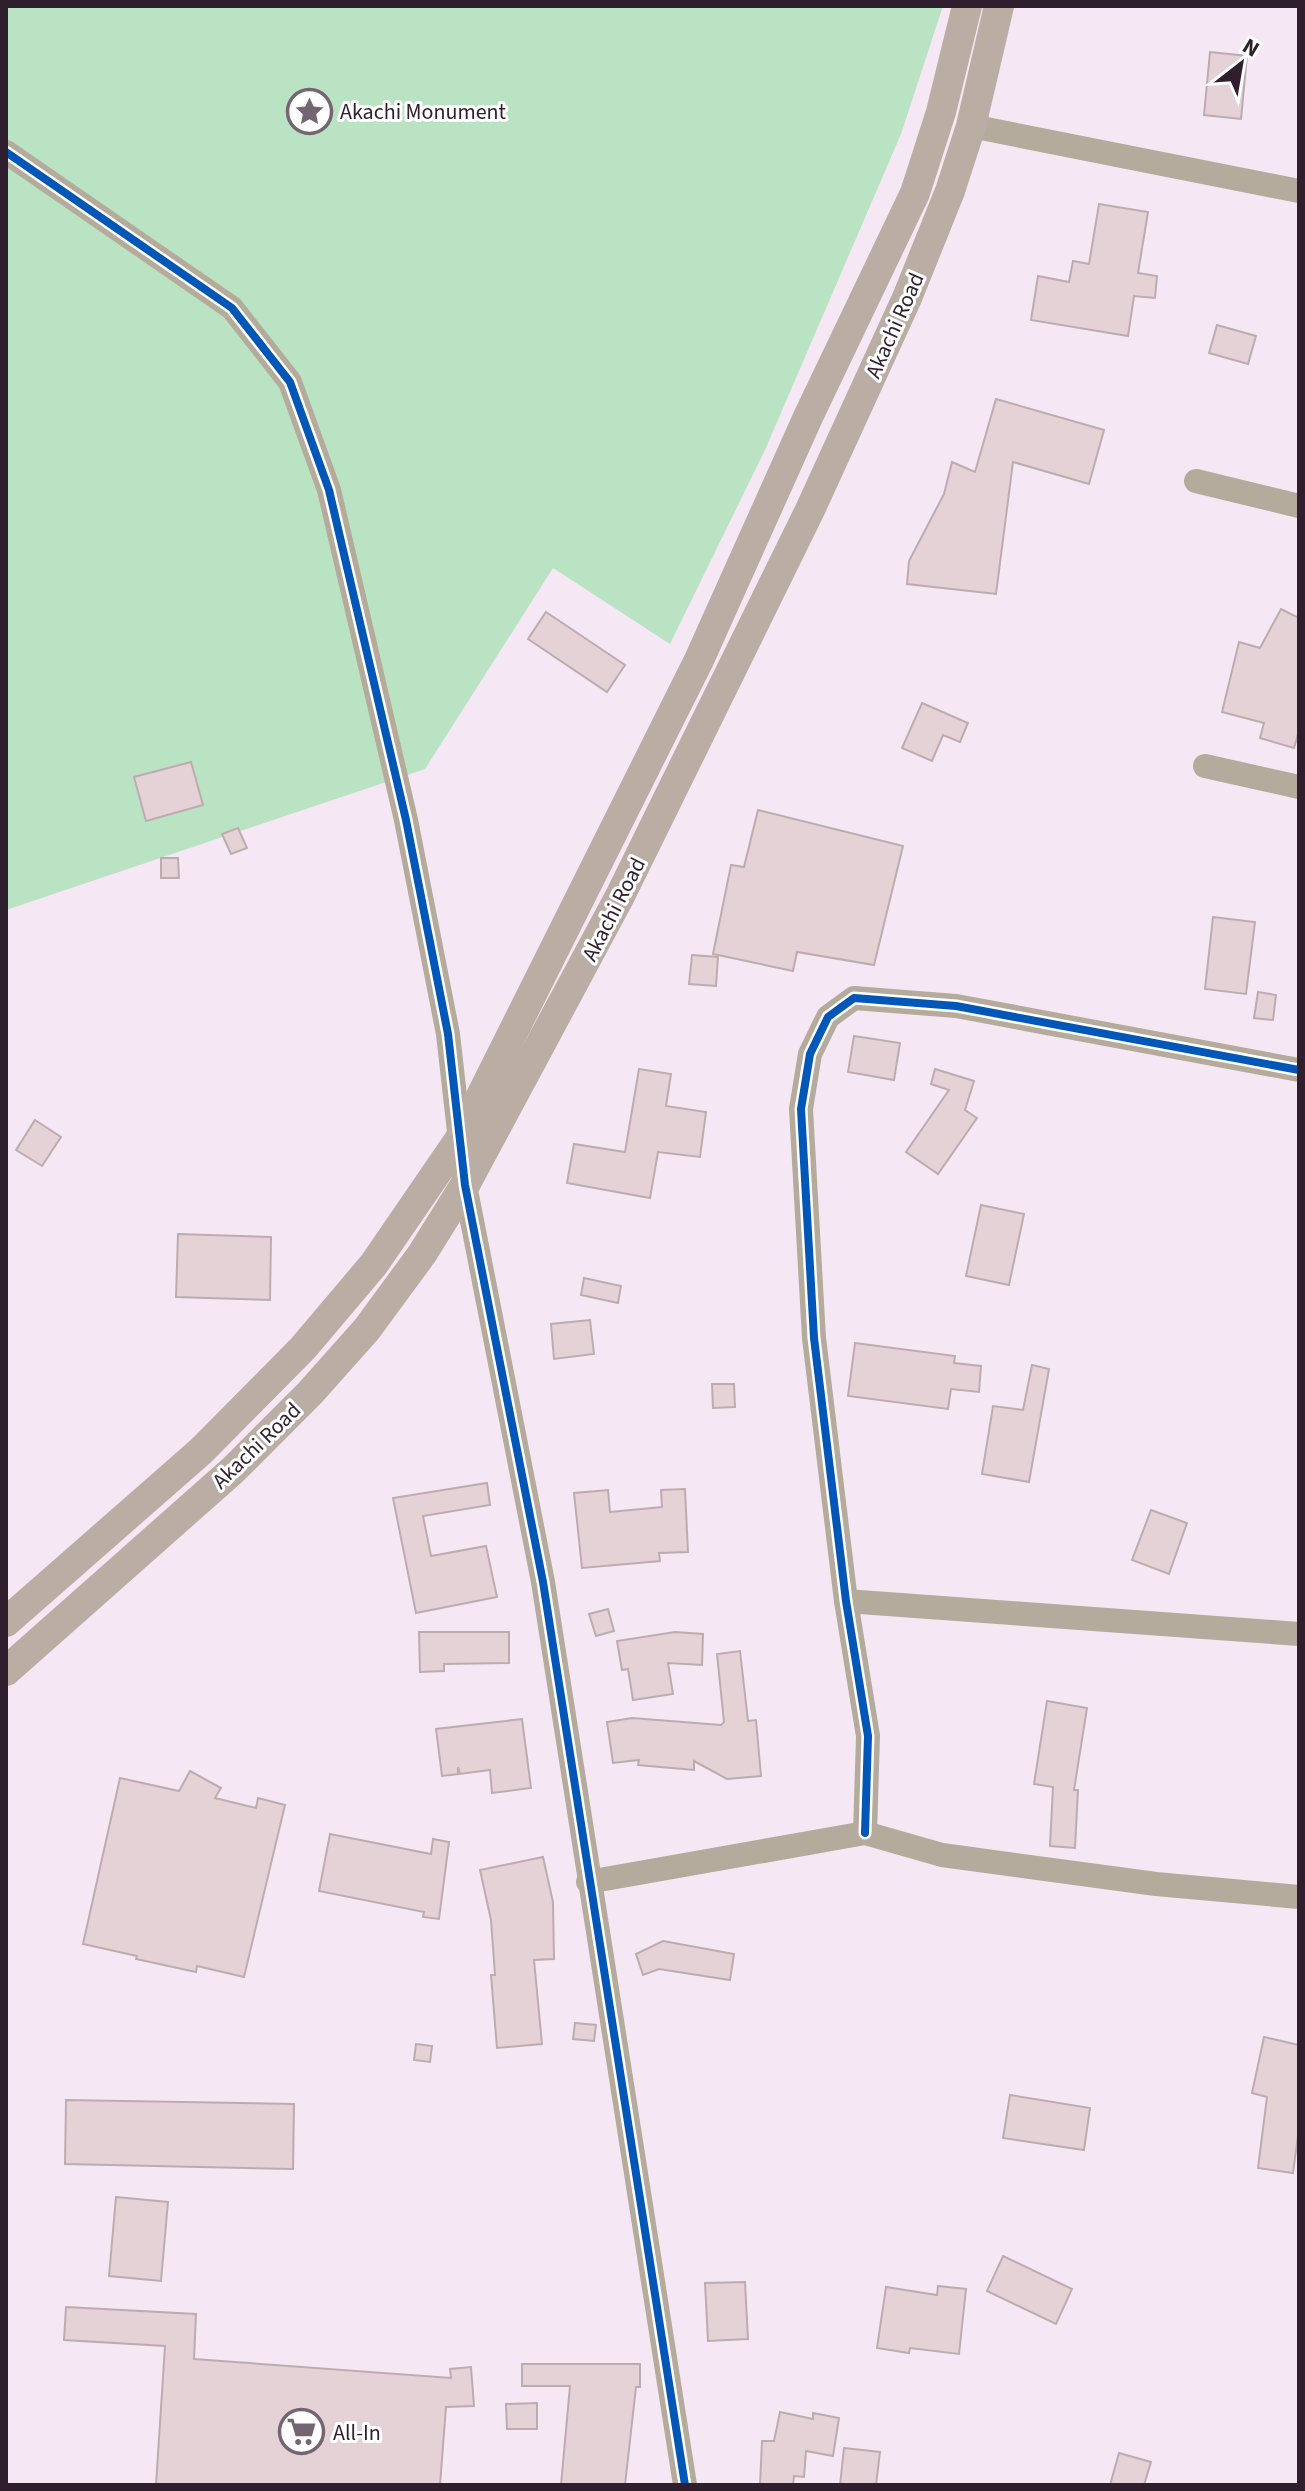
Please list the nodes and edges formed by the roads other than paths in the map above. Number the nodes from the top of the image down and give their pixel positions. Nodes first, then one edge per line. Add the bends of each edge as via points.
1 (967, 6) edge
2 (999, 6) edge
3 (971, 126) junction
4 (6, 152) edge
5 (1299, 191) edge
6 (1196, 481) dead end
7 (1299, 506) edge
8 (1205, 766) dead end
9 (1299, 787) edge
10 (1299, 1070) edge
11 (459, 1140) junction
12 (465, 1185) junction
13 (846, 1601) junction
14 (6, 1622) edge
15 (1299, 1634) edge
16 (6, 1671) edge
17 (865, 1833) junction
18 (588, 1882) junction
19 (1299, 1897) edge
20 (685, 2485) edge

1 - 11 main road, Akachi Road via 915,193 699,660
2 - 3 main road, Akachi Road
3 - 5 street
3 - 12 main road, Akachi Road via 907,298 809,512 570,994
4 - 11 street via 232,308 290,382 329,490 406,820 448,1034
6 - 7 street
8 - 9 street
10 - 13 street via 956,1006 854,998 828,1017 810,1054 801,1109 814,1338
11 - 12 street
11 - 14 main road, Akachi Road via 374,1264 303,1348 201,1451
12 - 16 main road, Akachi Road via 367,1329 310,1393 233,1470
12 - 18 street via 543,1582
13 - 15 street
13 - 17 street via 868,1736
17 - 18 street
17 - 19 street via 942,1855
18 - 20 street

